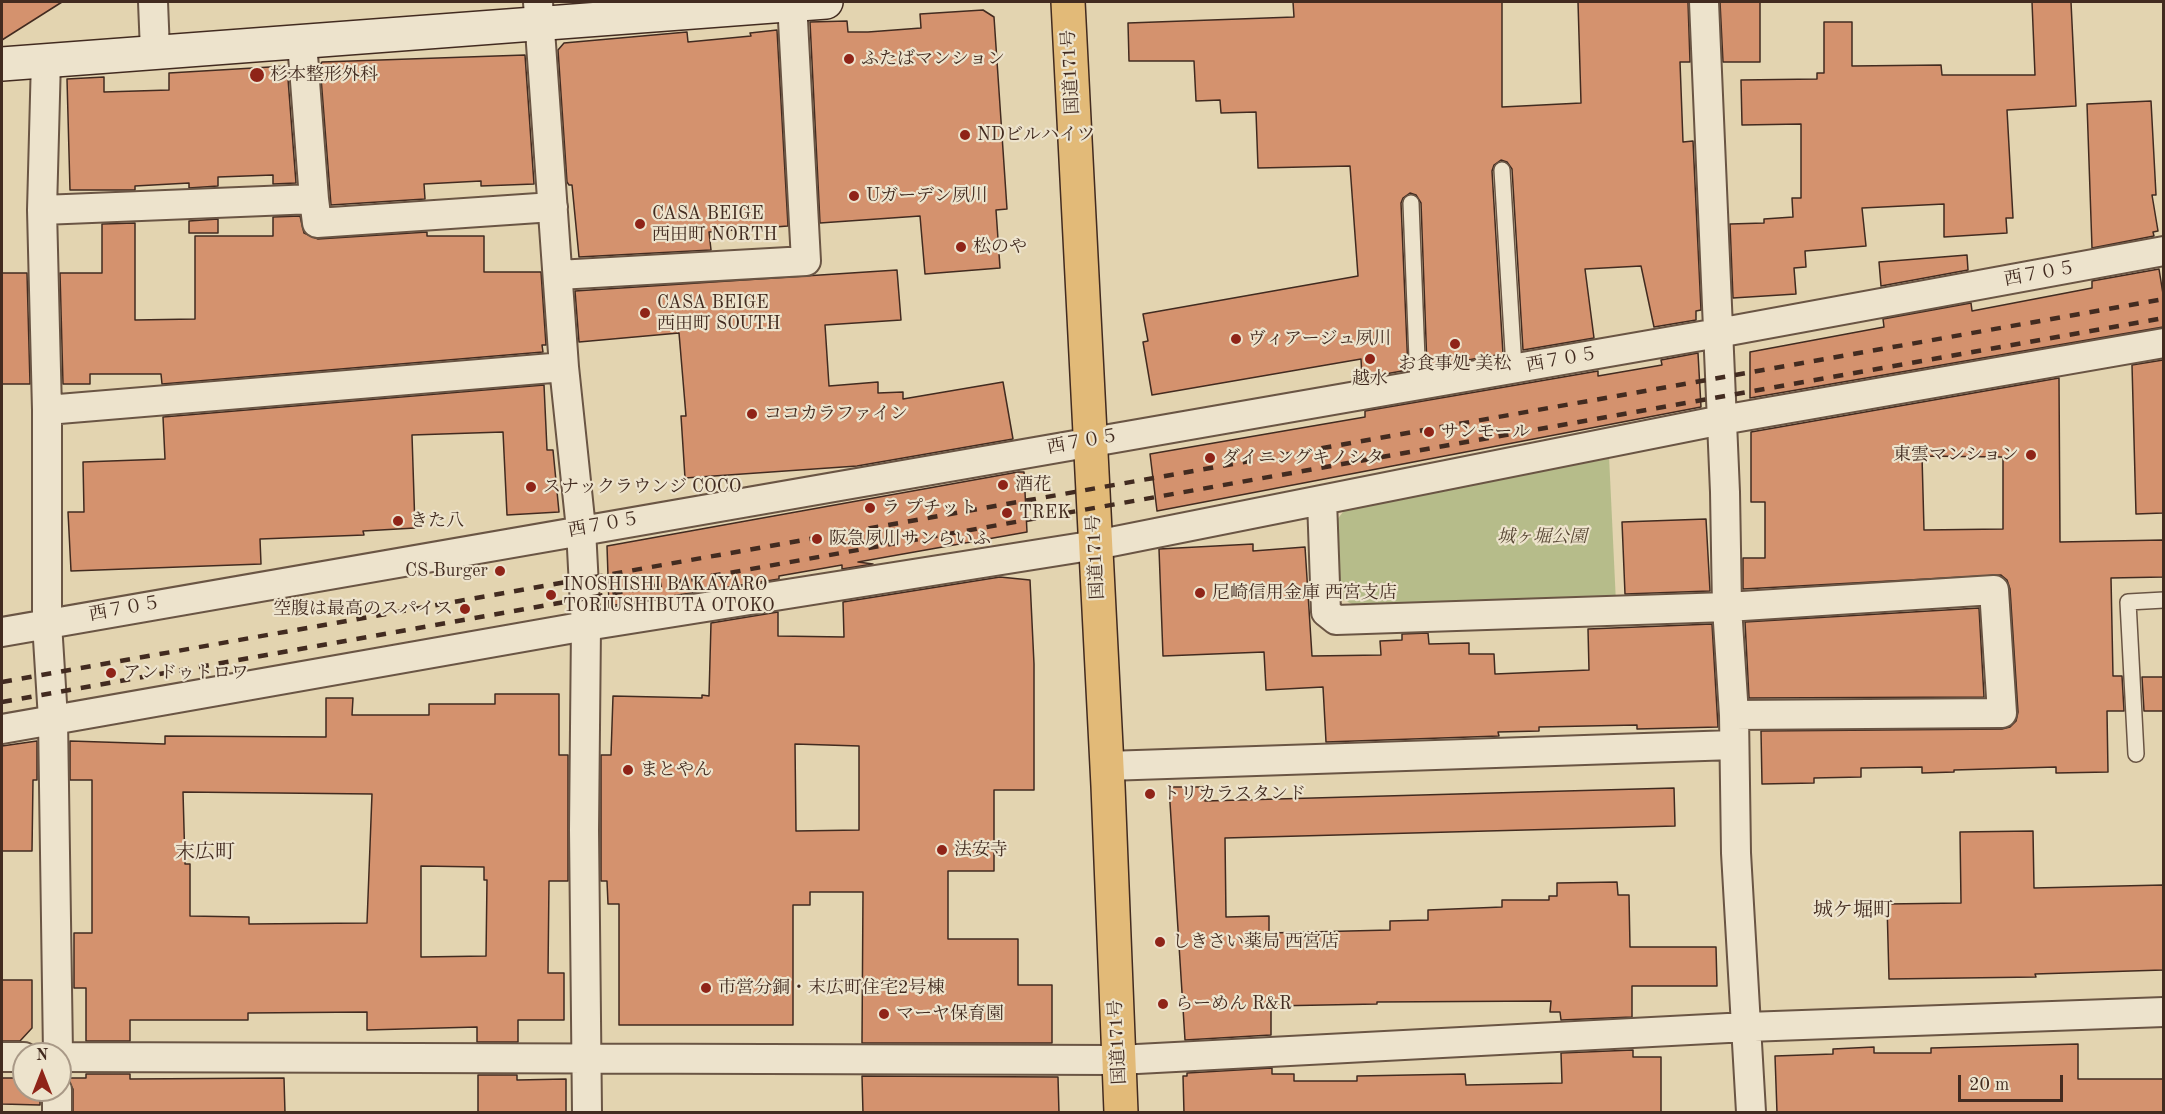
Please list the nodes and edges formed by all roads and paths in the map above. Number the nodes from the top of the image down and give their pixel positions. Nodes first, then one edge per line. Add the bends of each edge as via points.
1 (153, 2) edge
2 (826, 2) edge
3 (1068, 2) edge
4 (1704, 2) edge
5 (792, 3) edge
6 (539, 12) edge
7 (302, 42) junction
8 (155, 51) junction
9 (46, 59) junction
10 (2, 63) edge
11 (1502, 170) dead end
12 (314, 199) junction
13 (1411, 203) dead end
14 (553, 207) junction
15 (42, 210) junction
16 (2163, 252) edge
17 (558, 275) junction
18 (1718, 333) junction
19 (2163, 343) edge
20 (564, 367) junction
21 (1514, 368) junction
22 (1418, 385) junction
23 (46, 410) junction
24 (1722, 420) junction
25 (1090, 441) junction
26 (1322, 500) junction
27 (581, 529) junction
28 (1096, 545) junction
29 (2163, 600) edge
30 (1727, 607) junction
31 (46, 623) junction
32 (586, 626) junction
33 (2, 632) edge
34 (1734, 715) junction
35 (53, 719) junction
36 (2, 729) edge
37 (1734, 746) junction
38 (2136, 754) dead end
39 (1107, 766) junction
40 (2163, 1012) edge
41 (1747, 1026) junction
42 (59, 1042) edge
43 (72, 1056) edge
44 (586, 1059) junction
45 (1118, 1060) junction
46 (587, 1113) edge
47 (1121, 1113) edge
48 (1751, 1113) edge

1 - 8 street
2 - 5 street
3 - 25 highway, 国道171号
4 - 18 street
5 - 6 street
5 - 17 street via 806,261
6 - 7 street
6 - 14 street
7 - 8 street
7 - 12 street
8 - 9 street
9 - 10 street
9 - 15 street
11 - 21 lane
12 - 14 street via 317,223
12 - 15 street
13 - 22 lane
14 - 17 street
15 - 23 street
16 - 18 street, 西７０５
17 - 20 street
18 - 21 street, 西７０５
18 - 24 street
19 - 24 street
20 - 23 street
20 - 27 street
21 - 22 street, 西７０５
22 - 25 street, 西７０５
23 - 31 street
24 - 26 street
24 - 30 street
25 - 27 street, 西７０５
25 - 28 highway, 国道171号
26 - 28 street
26 - 30 street via 1326,612 1336,620
27 - 31 street, 西７０５
27 - 32 street
28 - 32 street
28 - 39 highway, 国道171号
29 - 38 lane via 2128,602
30 - 34 street
30 - 34 street via 1994,590 2002,713
31 - 33 street, 西７０５
31 - 35 street
32 - 35 street
32 - 44 street
34 - 37 street
35 - 36 street
35 - 42 street
37 - 39 street
37 - 41 street
39 - 45 highway, 国道171号
40 - 41 street
41 - 45 street
41 - 48 street
43 - 44 street
44 - 45 street
44 - 46 street
45 - 47 highway, 国道171号

